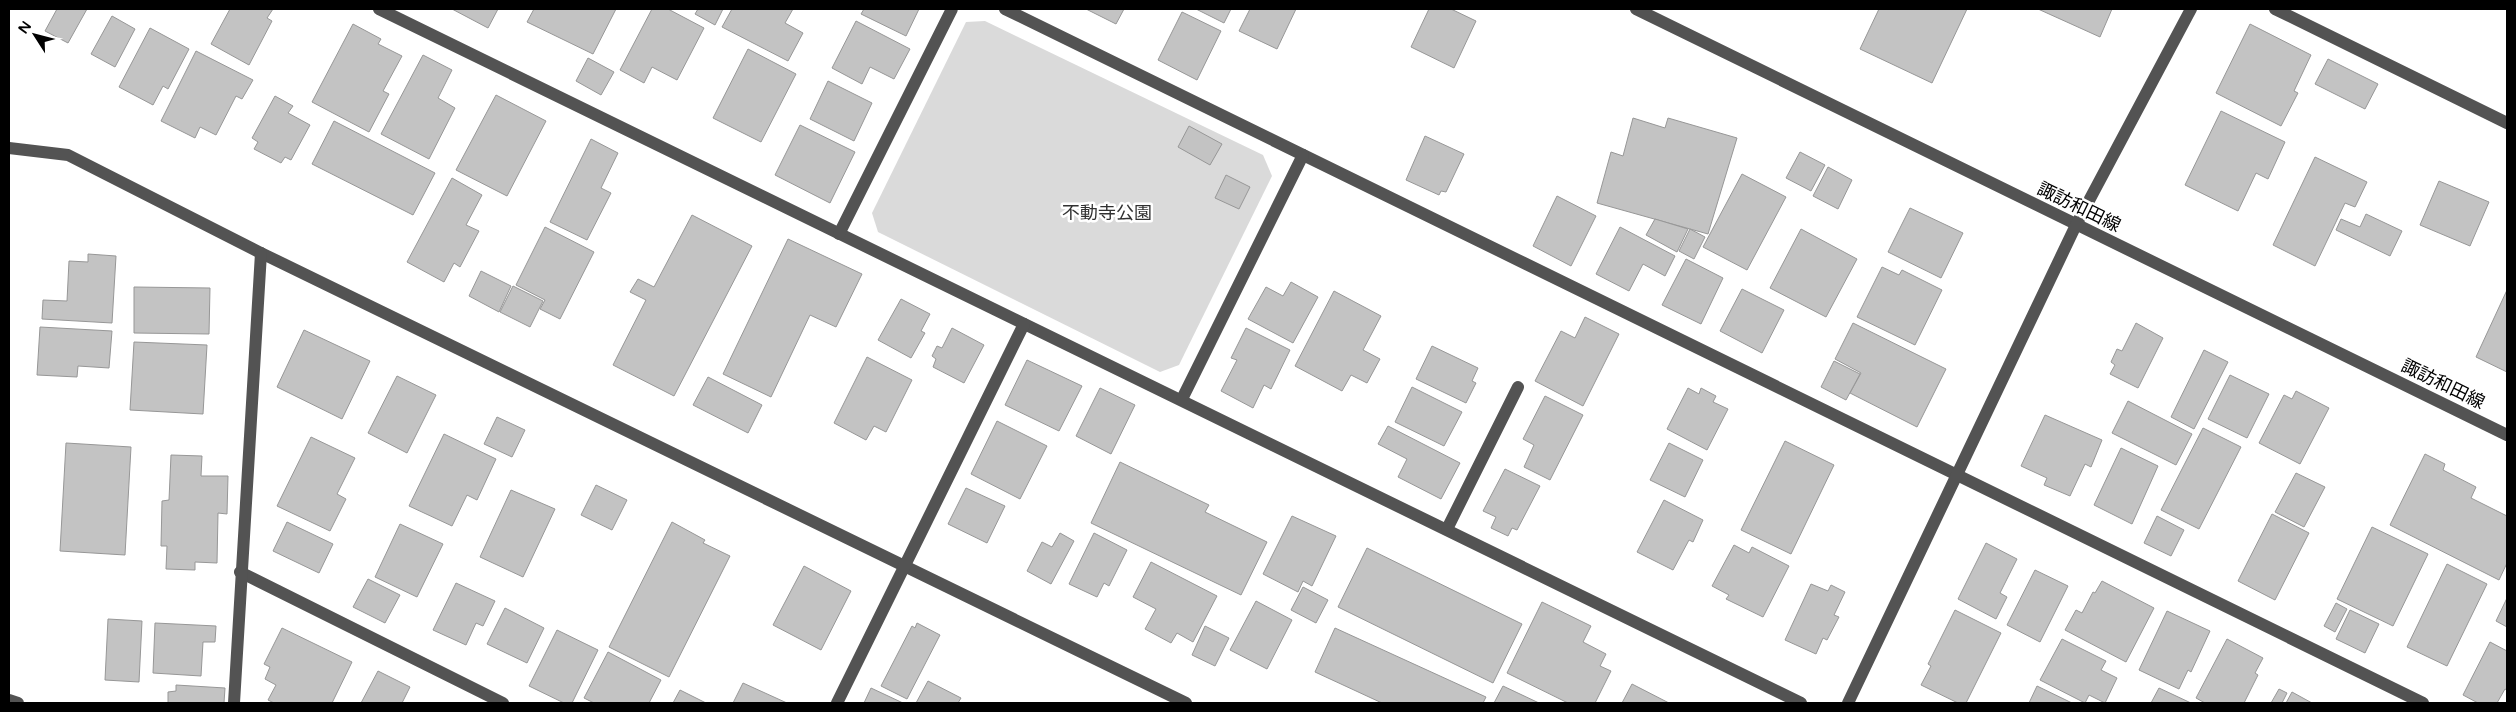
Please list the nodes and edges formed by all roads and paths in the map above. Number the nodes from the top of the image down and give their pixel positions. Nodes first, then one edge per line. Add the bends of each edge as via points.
1 (379, 9) edge
2 (952, 9) edge
3 (1005, 9) edge
4 (1636, 9) edge
5 (2191, 9) edge
6 (2275, 9) edge
7 (2507, 123) edge
8 (9, 148) edge
9 (1303, 155) junction
10 (2076, 225) junction
11 (839, 234) junction
12 (261, 252) junction
13 (1024, 324) junction
14 (1518, 387) dead end
15 (1182, 400) junction
16 (2507, 435) edge
17 (1957, 475) junction
18 (1447, 529) junction
19 (906, 566) junction
20 (240, 572) junction
21 (9, 700) edge
22 (18, 703) edge
23 (234, 703) edge
24 (503, 703) edge
25 (838, 703) edge
26 (1186, 703) edge
27 (1801, 703) edge
28 (1848, 703) edge
29 (2423, 703) edge

1 - 11 street
2 - 11 street
3 - 9 street
4 - 10 street, 諏訪和田線
5 - 10 street
6 - 7 street
8 - 12 street via 68,155
9 - 15 street
9 - 17 street
10 - 16 street, 諏訪和田線
10 - 17 street
11 - 13 street
12 - 19 street
12 - 20 street
13 - 15 street
13 - 19 street
14 - 18 street
15 - 18 street
17 - 28 street
17 - 29 street
18 - 27 street
19 - 25 street
19 - 26 street
20 - 23 street
20 - 24 street
21 - 22 street

